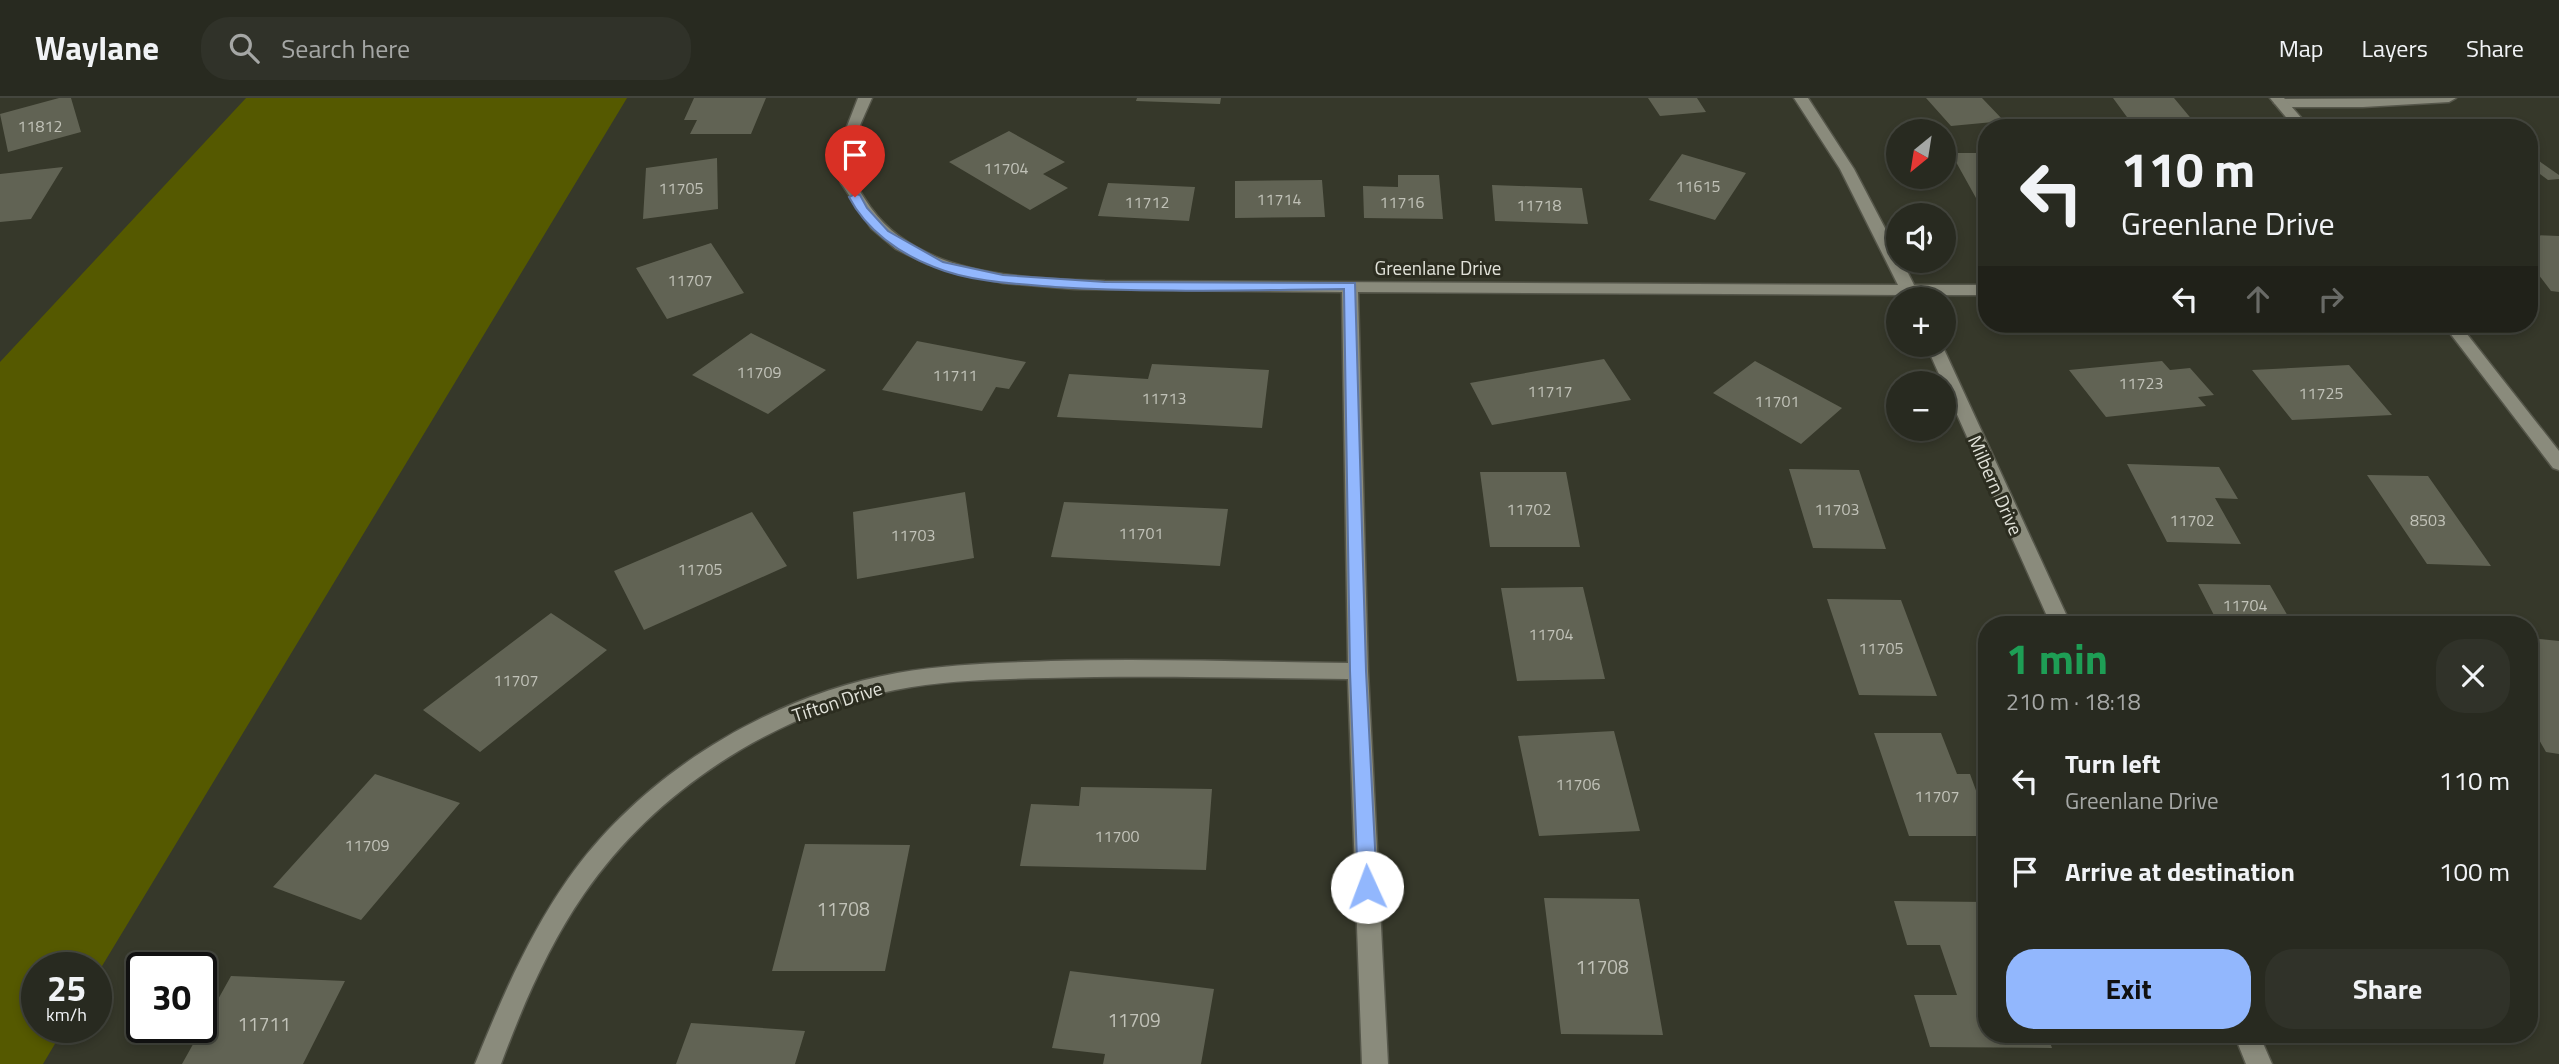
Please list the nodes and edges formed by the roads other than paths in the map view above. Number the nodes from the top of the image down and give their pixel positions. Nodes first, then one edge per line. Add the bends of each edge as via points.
1 (865, 98) edge
2 (1801, 98) edge
3 (2449, 98) edge
4 (2279, 100) edge
5 (2296, 119) edge
6 (1350, 285) junction
7 (1908, 287) edge
8 (1978, 290) edge
9 (1956, 292) edge
10 (1886, 294) edge
11 (2458, 333) edge
12 (1939, 357) edge
13 (2559, 464) edge
14 (2057, 616) edge
15 (1358, 671) junction
16 (2250, 1043) edge
17 (488, 1064) edge
18 (1375, 1064) edge
19 (2259, 1064) edge

1 - 6 street, Greenlane Drive via 845,150 849,184 862,210 884,233 939,264 1003,279 1054,284
2 - 7 street via 1847,169
3 - 4 street via 2362,103
4 - 5 street
6 - 10 street, Greenlane Drive
6 - 15 street
8 - 9 street, Greenlane Drive
11 - 13 street
12 - 14 street, Milbern Drive
15 - 17 street, Tifton Drive via 974,671 874,686 804,708 678,781 624,829 577,886 539,949
15 - 18 street
16 - 19 street

